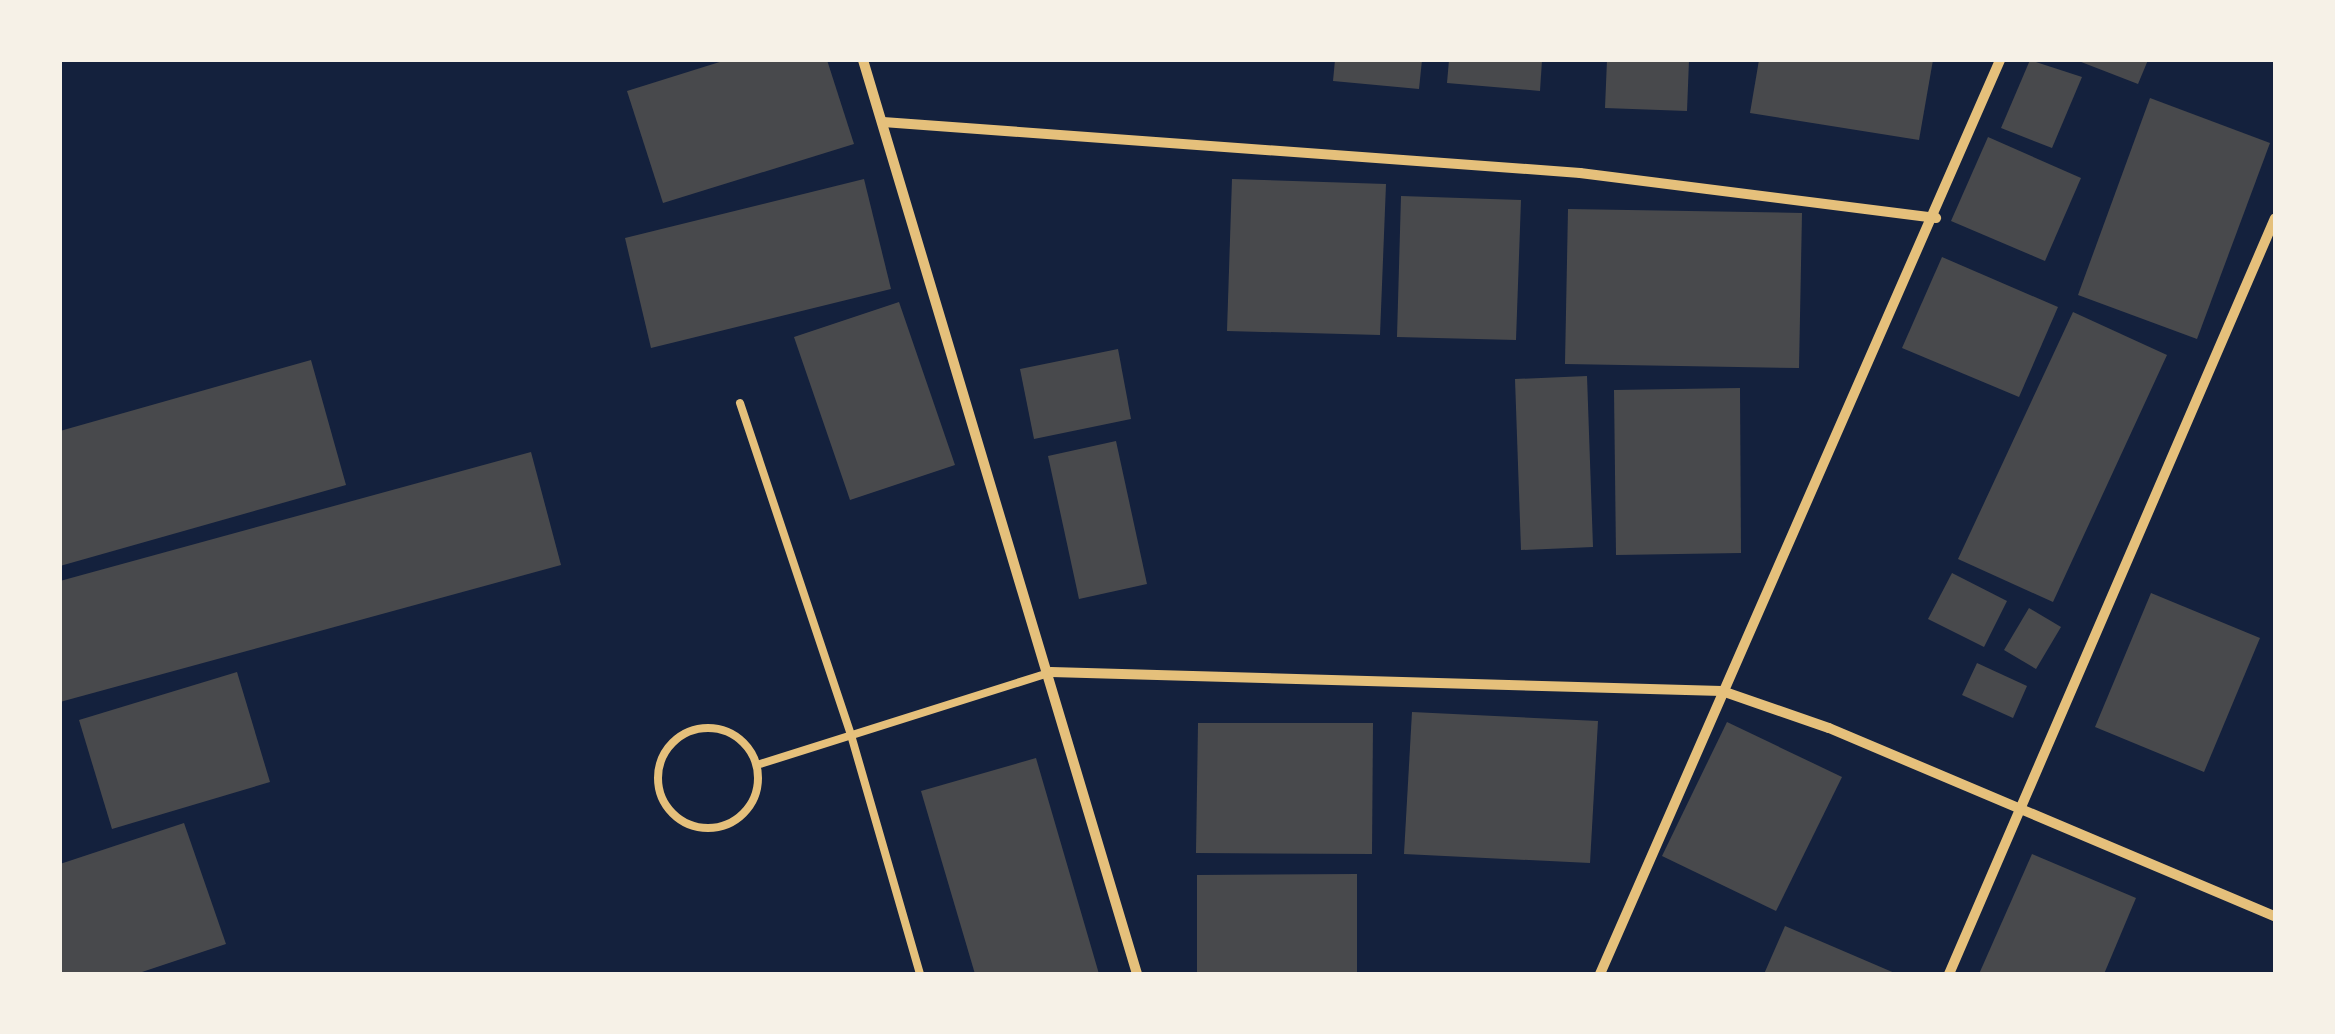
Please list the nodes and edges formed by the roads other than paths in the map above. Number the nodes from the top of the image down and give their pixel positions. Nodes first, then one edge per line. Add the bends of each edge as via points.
1 (863, 60) edge
2 (2000, 60) edge
3 (883, 122) junction
4 (1936, 218) junction
5 (2275, 218) edge
6 (740, 403) dead end
7 (1051, 672) junction
8 (1722, 690) junction
9 (851, 736) junction
10 (760, 764) junction
11 (2018, 810) junction
12 (2275, 916) edge
13 (920, 974) edge
14 (1138, 974) edge
15 (1600, 974) edge
16 (1949, 974) edge

1 - 3 street
2 - 4 street
3 - 4 street via 1580,173
3 - 7 street
4 - 8 street
5 - 11 street
6 - 9 lane
7 - 8 street
7 - 9 lane
7 - 14 street
8 - 11 street
8 - 15 street
9 - 10 lane
9 - 13 lane
10 - 10 lane via 754,804 722,828 681,822 657,790 663,751 695,727 736,733
11 - 12 street
11 - 16 street

